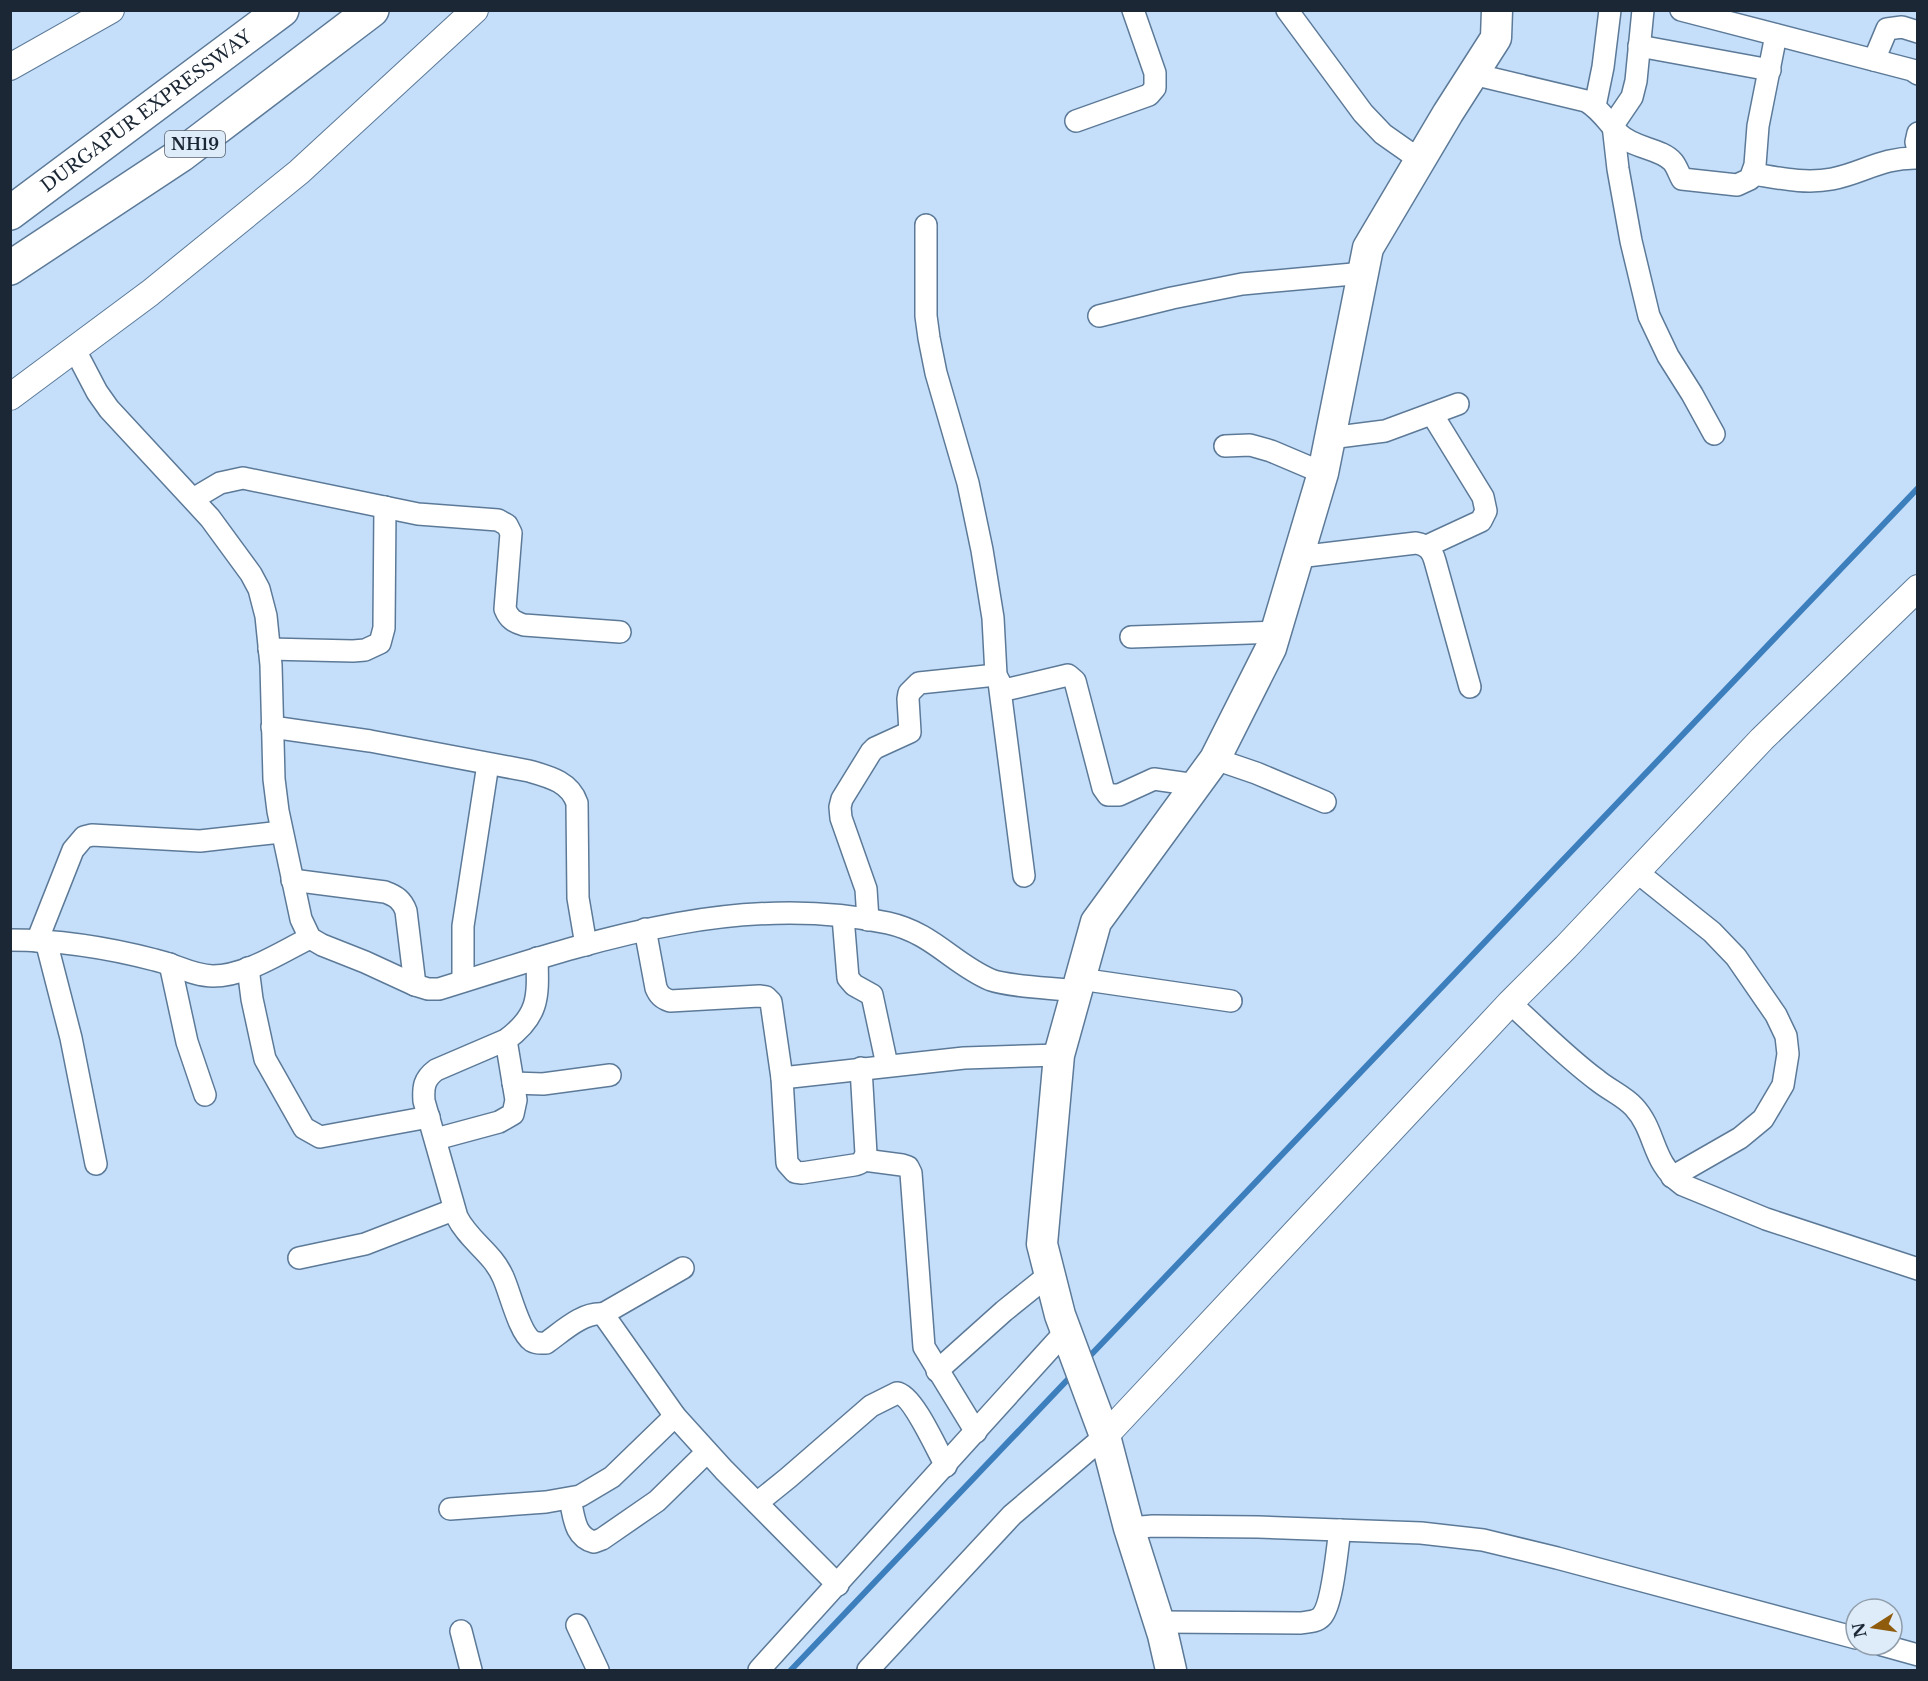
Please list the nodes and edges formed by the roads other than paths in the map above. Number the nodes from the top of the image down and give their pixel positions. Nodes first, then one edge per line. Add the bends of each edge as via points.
1 (111, 10) edge
2 (282, 10) edge
3 (372, 10) edge
4 (476, 10) edge
5 (1133, 10) edge
6 (1287, 10) edge
7 (1497, 10) edge
8 (1610, 10) edge
9 (1643, 10) edge
10 (1681, 10) edge
11 (1917, 32) edge
12 (1776, 35) junction
13 (1639, 46) junction
14 (1874, 60) junction
15 (10, 67) edge
16 (1770, 70) junction
17 (1473, 74) junction
18 (1917, 74) edge
19 (1595, 106) junction
20 (1076, 122) dead end
21 (1613, 125) junction
22 (1917, 133) edge
23 (1917, 150) edge
24 (1917, 158) edge
25 (1420, 160) junction
26 (1753, 174) junction
27 (10, 213) edge
28 (926, 225) dead end
29 (10, 268) edge
30 (1364, 273) junction
31 (1099, 316) dead end
32 (75, 350) junction
33 (10, 397) edge
34 (1458, 404) dead end
35 (1432, 414) junction
36 (1714, 434) dead end
37 (1330, 438) junction
38 (1225, 446) dead end
39 (1323, 473) junction
40 (194, 499) junction
41 (385, 507) junction
42 (1427, 546) junction
43 (1298, 557) junction
44 (1917, 588) edge
45 (620, 632) dead end
46 (1276, 632) junction
47 (1131, 638) dead end
48 (269, 649) junction
49 (997, 679) junction
50 (1470, 687) dead end
51 (272, 727) junction
52 (1215, 759) junction
53 (488, 764) junction
54 (1196, 785) junction
55 (1326, 802) dead end
56 (281, 832) junction
57 (1637, 872) junction
58 (1024, 876) dead end
59 (292, 880) junction
60 (843, 917) junction
61 (868, 920) junction
62 (645, 929) junction
63 (310, 938) junction
64 (10, 940) edge
65 (41, 941) junction
66 (586, 945) junction
67 (537, 958) junction
68 (170, 964) junction
69 (248, 968) junction
70 (464, 981) junction
71 (415, 985) junction
72 (1078, 985) junction
73 (1231, 1000) dead end
74 (1510, 1003) junction
75 (506, 1040) junction
76 (1059, 1055) junction
77 (887, 1065) junction
78 (861, 1068) junction
79 (610, 1075) dead end
80 (782, 1078) junction
81 (513, 1083) junction
82 (206, 1095) dead end
83 (429, 1117) junction
84 (436, 1139) junction
85 (864, 1160) junction
86 (96, 1164) dead end
87 (1672, 1177) junction
88 (453, 1210) junction
89 (299, 1258) dead end
90 (683, 1268) dead end
91 (1917, 1269) edge
92 (1050, 1274) junction
93 (603, 1314) junction
94 (1068, 1337) junction
95 (937, 1371) junction
96 (675, 1416) junction
97 (1102, 1429) junction
98 (976, 1432) junction
99 (707, 1452) junction
100 (946, 1466) junction
101 (570, 1499) junction
102 (757, 1503) junction
103 (450, 1509) dead end
104 (1129, 1528) junction
105 (1340, 1530) junction
106 (838, 1585) junction
107 (1159, 1622) junction
108 (577, 1625) dead end
109 (461, 1631) dead end
110 (1844, 1635) edge
111 (471, 1671) edge
112 (598, 1671) edge
113 (759, 1671) edge
114 (868, 1671) edge
115 (1171, 1671) edge

1 - 15 street
2 - 27 highway, DURGAPUR EXPRESSWAY / NH19
3 - 29 highway, NH19 via 181,155
4 - 32 street via 299,172
5 - 20 street via 1155,73 1155,88 1149,95
6 - 25 street via 1364,113 1383,134
7 - 17 main road via 1496,38
8 - 19 street
9 - 13 street
10 - 12 street
11 - 14 street via 1902,27 1887,29
12 - 14 street
12 - 16 street
13 - 16 street
13 - 21 street via 1632,98
14 - 18 street
16 - 26 street
17 - 19 street via 1586,100
17 - 25 main road
19 - 21 street
21 - 26 street via 1631,143 1669,159 1682,179 1737,185
21 - 36 street via 1631,241 1649,316
22 - 23 street
24 - 26 street via 1885,161 1833,179 1806,182
25 - 30 main road via 1368,248
28 - 49 street via 929,338 975,519 993,611
30 - 31 street via 1242,284
30 - 37 main road
32 - 33 street
32 - 40 street via 109,409
34 - 35 street
35 - 37 street via 1385,431
35 - 42 street via 1483,497 1486,511 1481,521
37 - 39 main road
38 - 39 street via 1250,445
39 - 43 main road
40 - 41 street via 220,483 243,478
40 - 48 street via 259,589
41 - 45 street via 427,515 498,520 507,525 512,540 505,609 509,618 524,625
41 - 48 street via 384,628 380,643 353,651
42 - 43 street via 1416,543
42 - 50 street via 1435,561
43 - 46 main road
44 - 57 street via 1762,739
46 - 47 street
46 - 52 main road
48 - 51 street
49 - 54 street via 1009,689 1071,676 1108,795 1119,795 1154,779
49 - 58 street
49 - 61 street via 925,682 914,687 908,699 910,732 875,747 842,799 841,819 866,889
51 - 53 street
51 - 56 street
52 - 54 main road
52 - 55 street
53 - 66 street via 549,777 573,792 578,814 578,898
53 - 70 street via 463,926
54 - 72 main road via 1096,922
56 - 59 street
56 - 65 street via 200,841 84,837 73,850
57 - 74 street
57 - 87 street via 1712,932 1736,957 1786,1036 1788,1054 1783,1085 1763,1119 1740,1138
59 - 63 street
59 - 71 street via 396,896 406,911
60 - 61 street
60 - 62 street via 799,913 734,915
60 - 77 street via 848,978 872,995
61 - 72 street via 904,927 926,937 994,981
62 - 66 street
62 - 80 street via 656,988 664,999 766,997 771,1002
63 - 69 street
63 - 71 street
64 - 65 street
65 - 68 street via 108,949
65 - 86 street via 70,1038
66 - 67 street
67 - 70 street
67 - 75 street via 534,1010
68 - 69 street via 214,976
68 - 82 street via 187,1042
69 - 83 street via 265,1059 303,1128 320,1137
70 - 71 street via 439,989
72 - 73 street
72 - 76 main road
74 - 87 street via 1597,1081 1636,1109
74 - 97 street
75 - 81 street
75 - 83 street via 429,1076 424,1090
76 - 77 street
76 - 92 main road via 1042,1244
77 - 78 street
78 - 80 street
78 - 85 street
79 - 81 street via 543,1084
80 - 85 street via 790,1169 802,1173 860,1164
81 - 84 street via 515,1109 507,1119
83 - 84 street
84 - 88 street
85 - 95 street via 902,1165 911,1173 921,1332
87 - 91 street via 1766,1219
88 - 89 street via 365,1244
88 - 93 street via 464,1230 494,1260 532,1341 546,1343 583,1318
90 - 93 street
92 - 94 main road
92 - 95 street
93 - 96 street
94 - 97 main road
94 - 98 street
95 - 98 street
96 - 99 street
96 - 101 street via 612,1478
97 - 104 main road
97 - 114 street via 1012,1515
98 - 100 street
99 - 101 street via 657,1502 594,1542 578,1532
99 - 102 street
100 - 102 street via 914,1406 906,1396 897,1393 871,1406
100 - 106 street
101 - 103 street
102 - 106 street
104 - 105 street
104 - 107 main road
105 - 107 street via 1326,1609 1313,1622
105 - 110 street via 1483,1540
106 - 113 street
107 - 115 main road
108 - 112 street
109 - 111 street

